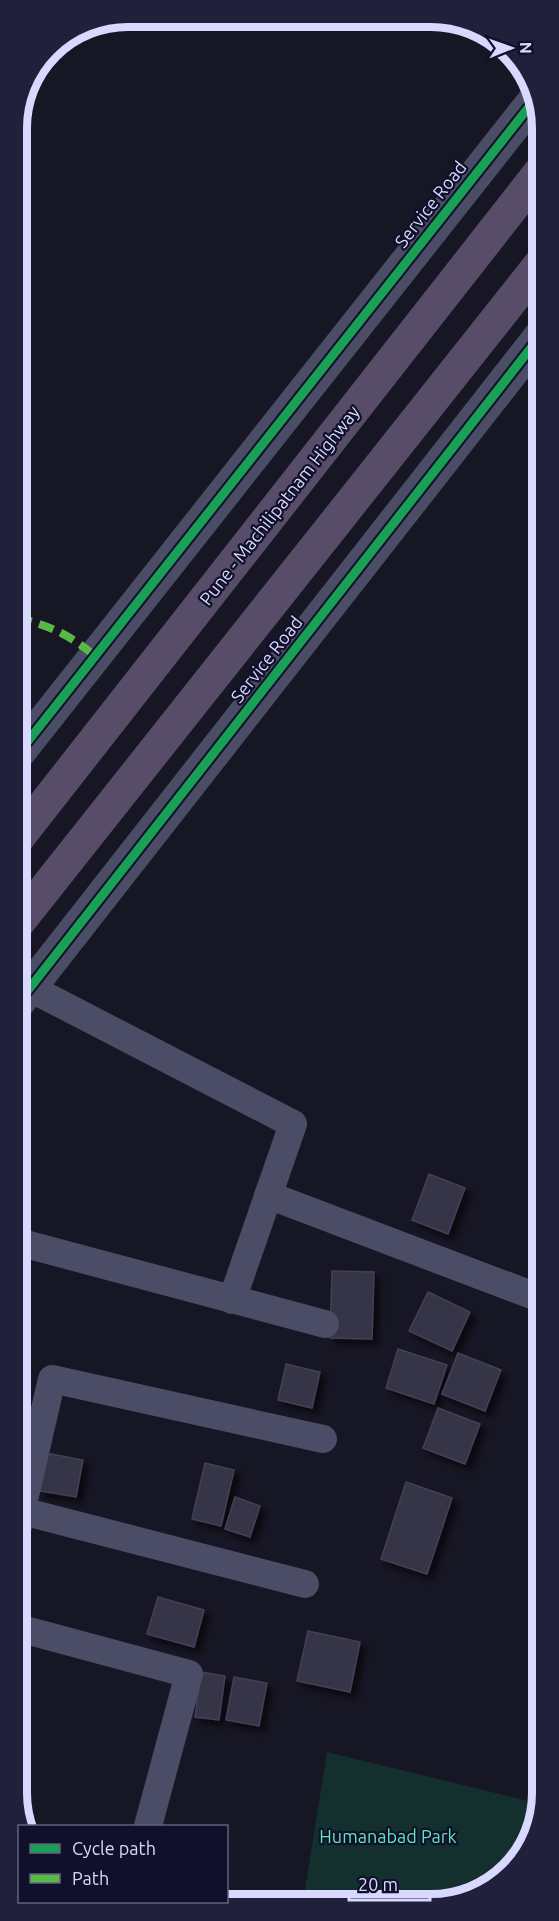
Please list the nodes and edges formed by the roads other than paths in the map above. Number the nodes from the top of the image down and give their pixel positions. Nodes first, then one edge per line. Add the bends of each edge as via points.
1 (530, 106) edge
2 (532, 182) edge
3 (532, 274) edge
4 (532, 347) edge
5 (27, 742) edge
6 (27, 827) edge
7 (27, 912) edge
8 (27, 992) edge
9 (27, 997) edge
10 (268, 1196) junction
11 (27, 1244) edge
12 (532, 1295) edge
13 (232, 1300) junction
14 (325, 1324) dead end
15 (322, 1439) dead end
16 (27, 1488) edge
17 (27, 1520) edge
18 (305, 1584) dead end
19 (27, 1630) edge
20 (149, 1825) edge

1 - 5 street, Service Road
2 - 6 highway, Pune - Machilipatnam Highway
3 - 7 highway
4 - 8 street, Service Road
9 - 10 street via 293,1124
10 - 12 street
10 - 13 street
11 - 13 street
13 - 14 street
15 - 16 street via 52,1379
17 - 18 street
19 - 20 street via 189,1674

